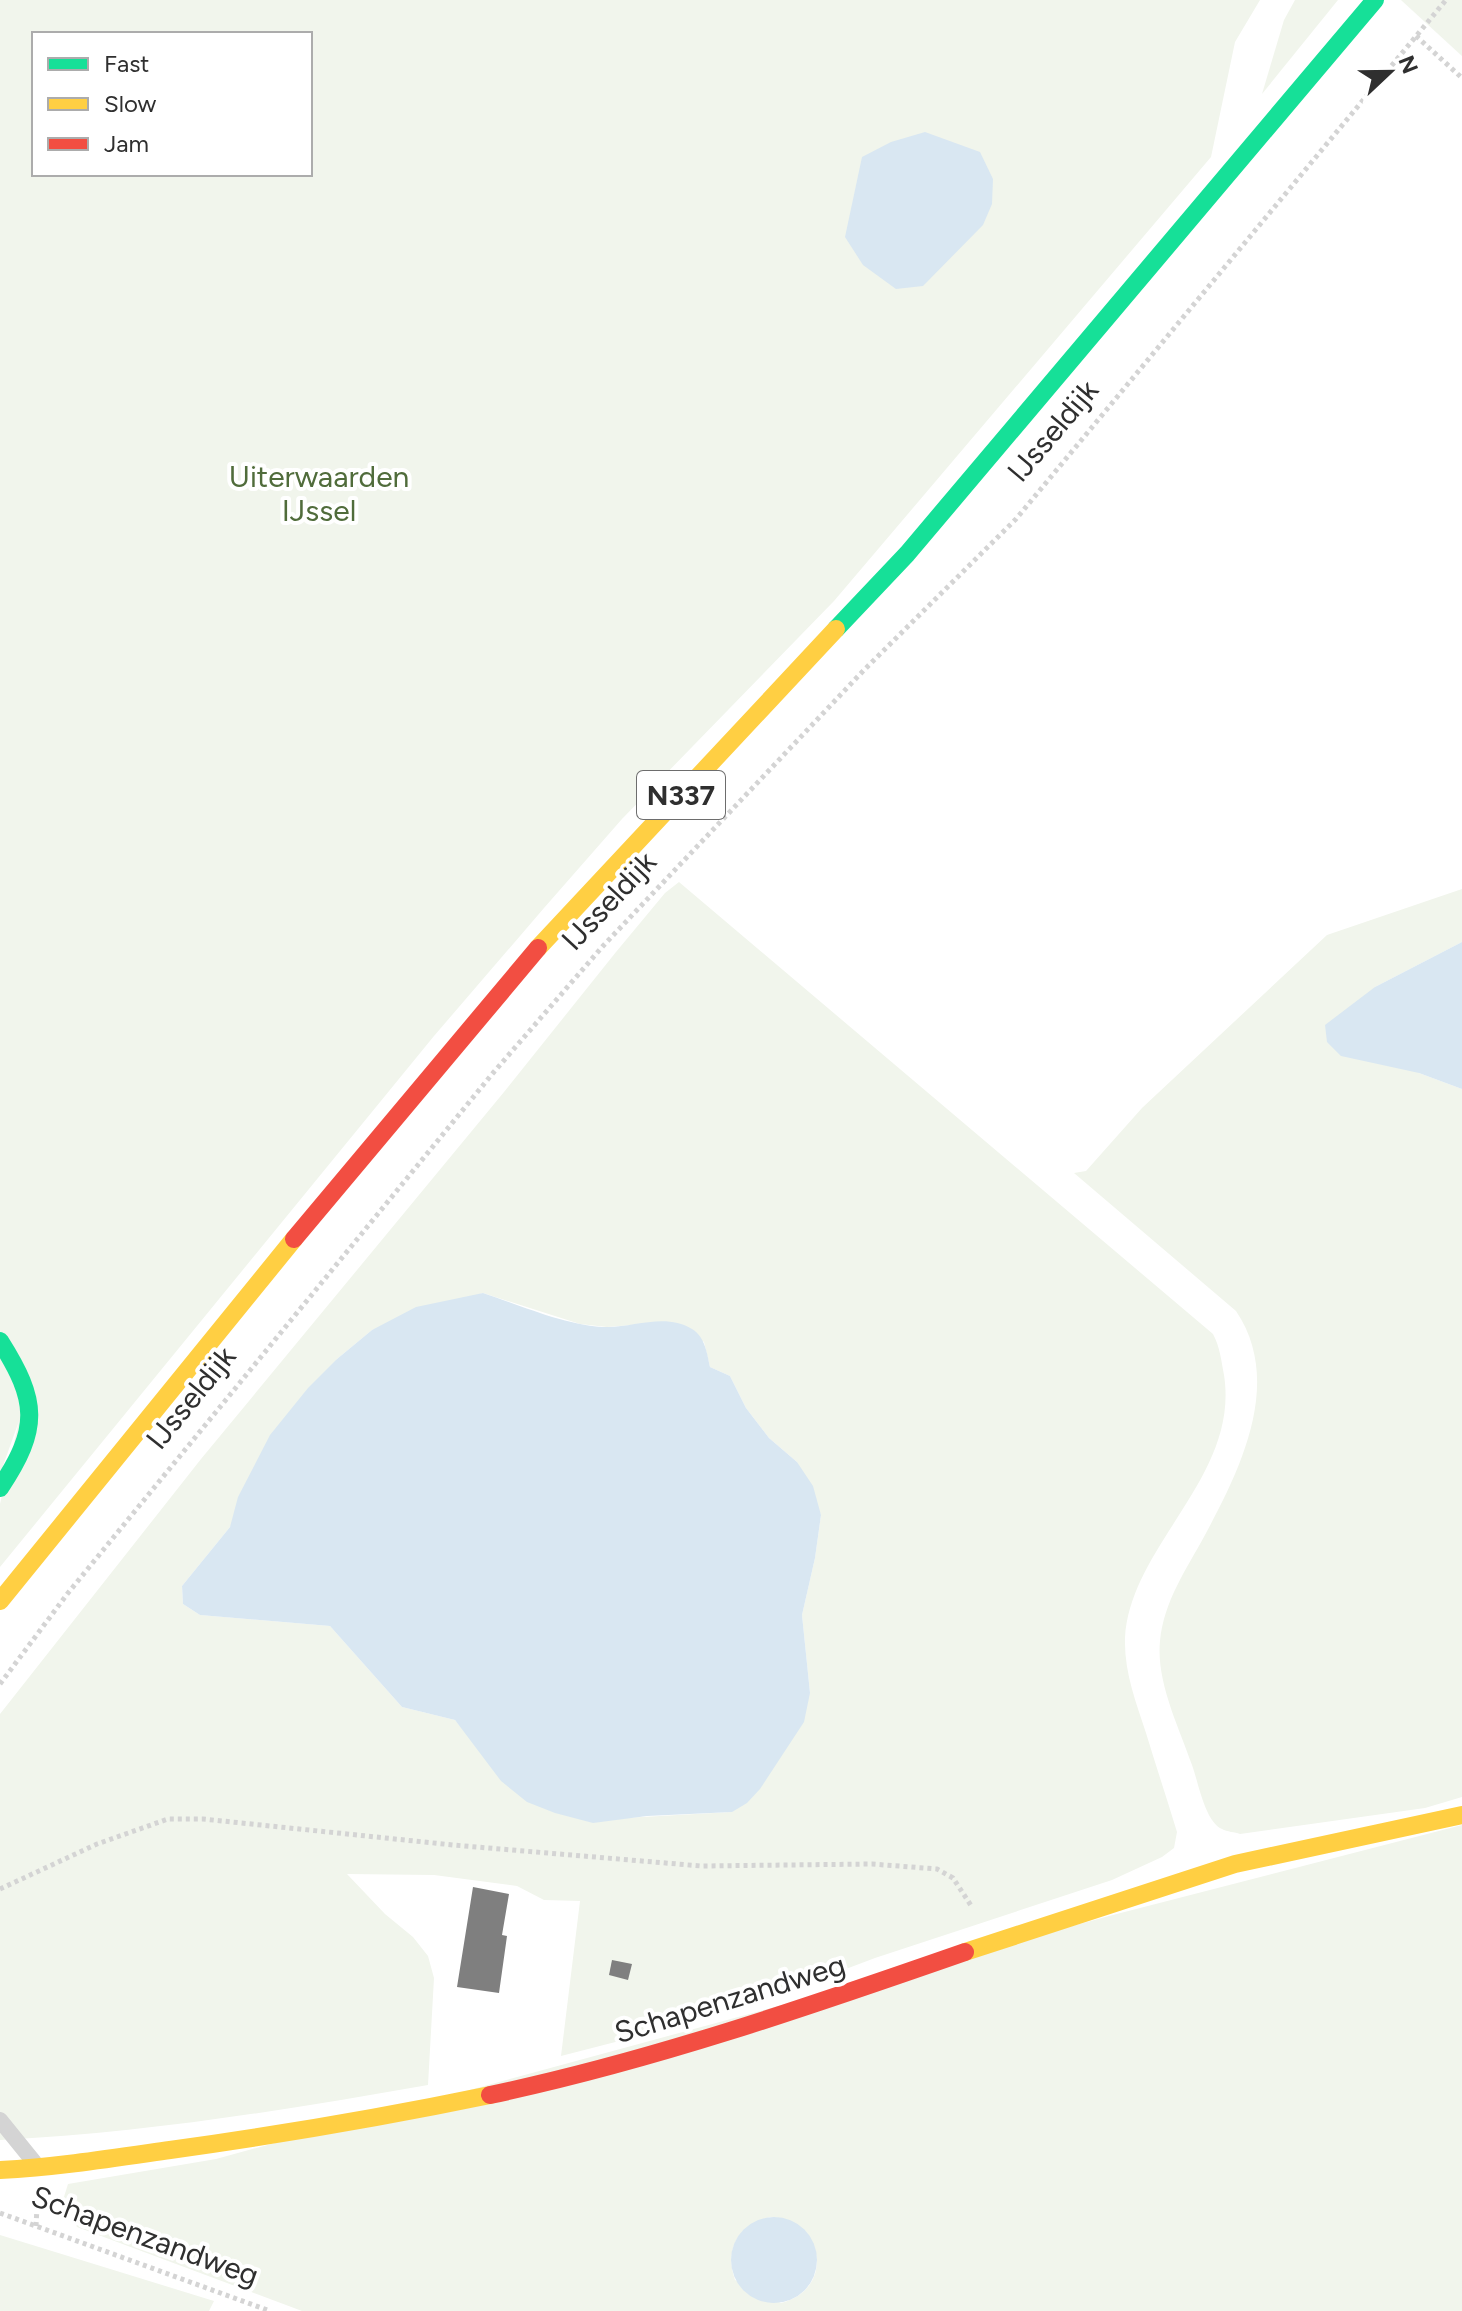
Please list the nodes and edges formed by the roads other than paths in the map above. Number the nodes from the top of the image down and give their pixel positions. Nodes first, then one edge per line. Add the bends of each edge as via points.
1 (1375, 0) edge
2 (0, 1341) edge
3 (0, 1488) edge
4 (0, 1601) edge
5 (1462, 1815) edge
6 (0, 2120) edge
7 (39, 2168) junction
8 (0, 2170) edge

1 - 4 main road, IJsseldijk / N337 via 907,554 553,930 349,1171
2 - 3 main road via 28,1392 31,1420 17,1465
5 - 7 main road, Schapenzandweg via 1235,1864 832,1998 560,2080 262,2137
6 - 7 lane
7 - 8 main road, Schapenzandweg

